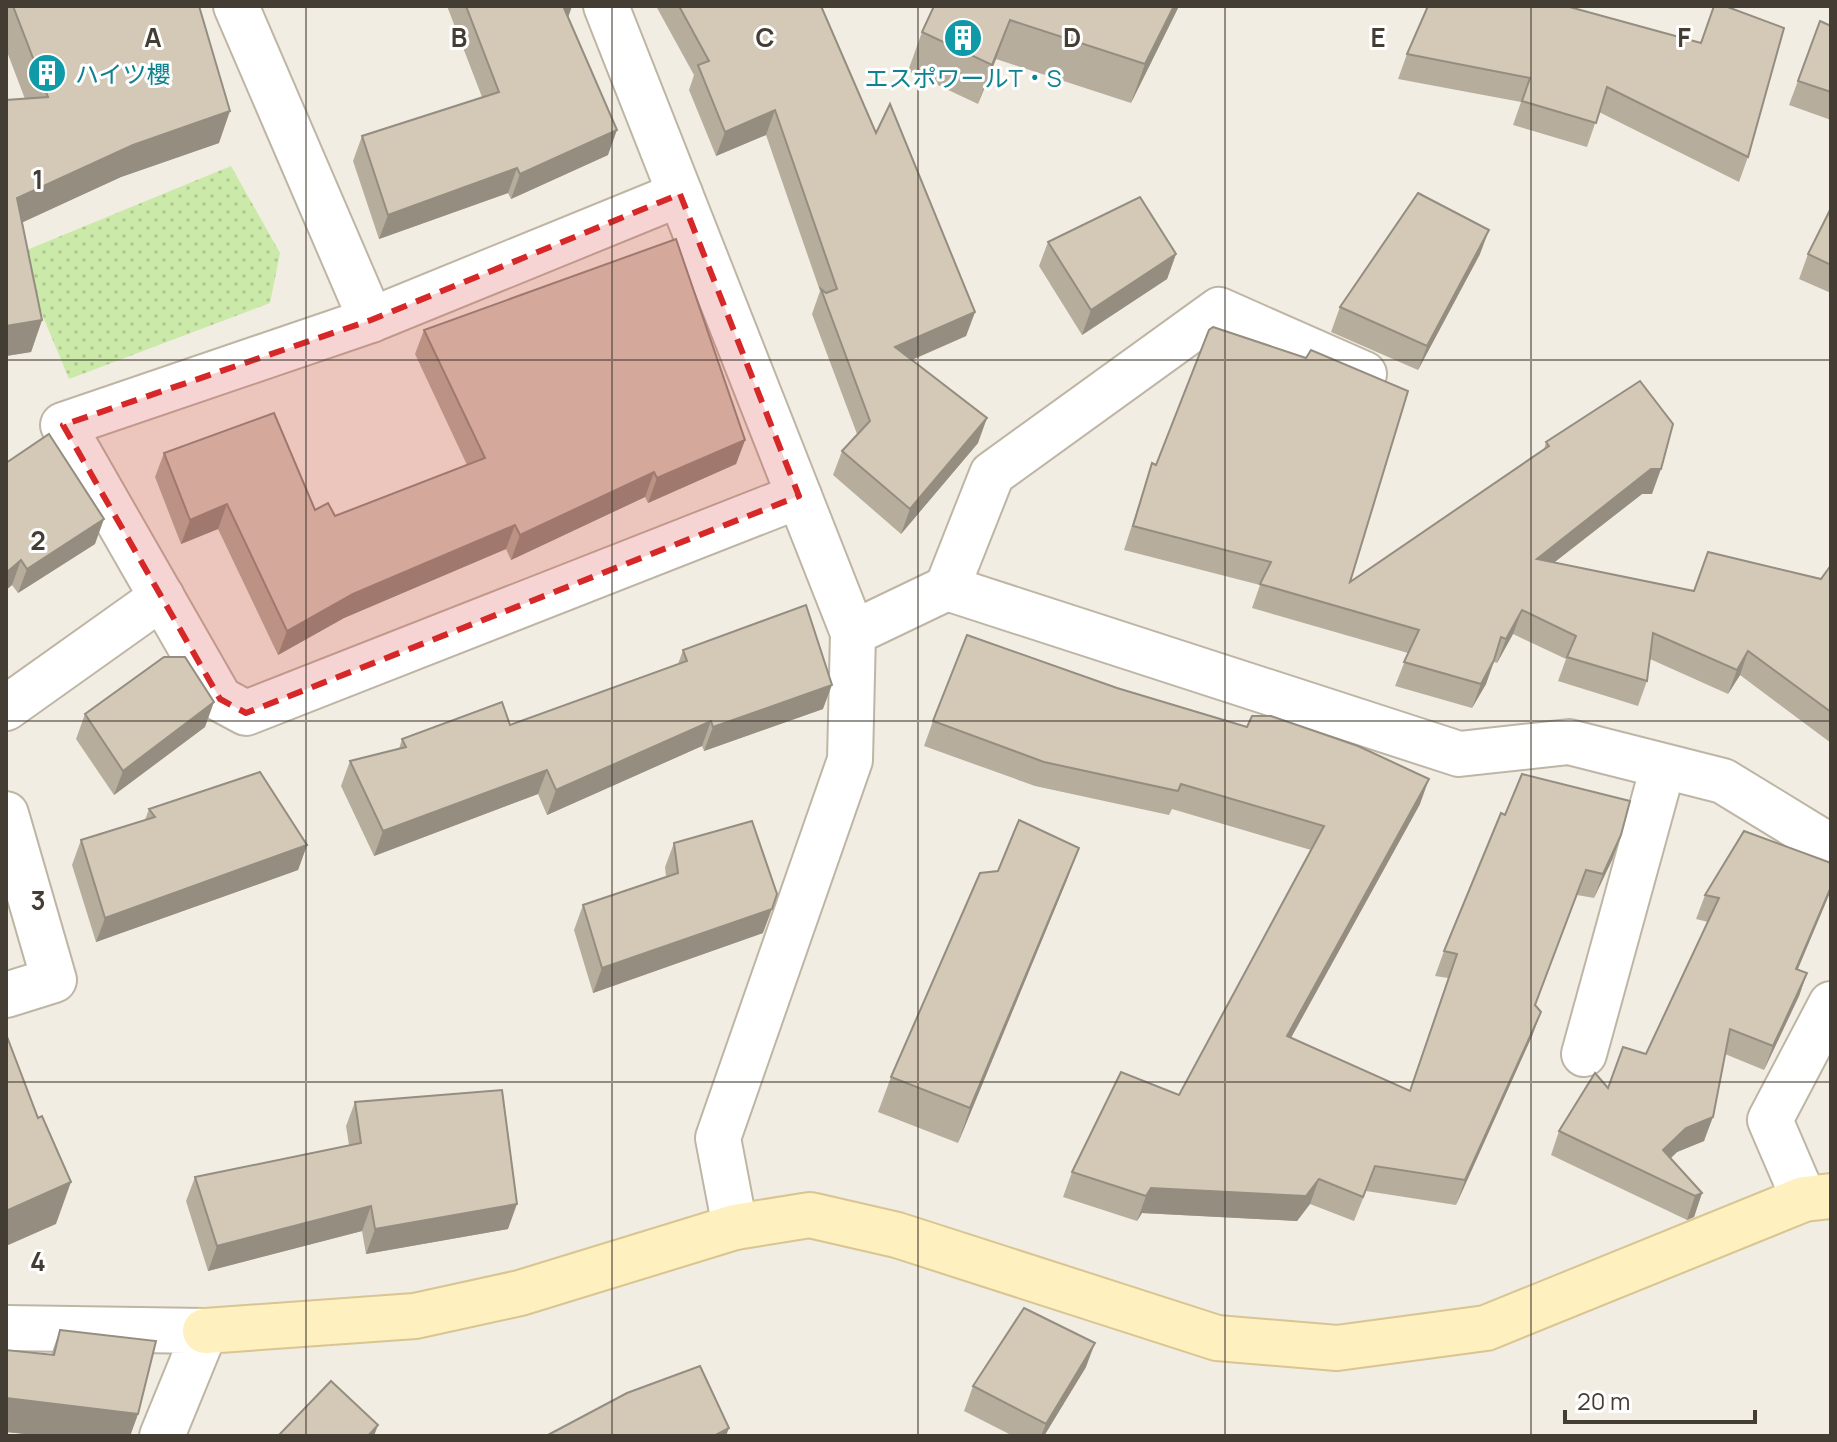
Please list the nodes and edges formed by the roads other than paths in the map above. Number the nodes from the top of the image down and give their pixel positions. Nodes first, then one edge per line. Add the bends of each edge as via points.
1 (236, 6) edge
2 (606, 6) edge
3 (680, 194) junction
4 (371, 320) junction
5 (1406, 392) edge
6 (799, 496) junction
7 (947, 588) junction
8 (162, 597) junction
9 (853, 633) junction
10 (6, 708) edge
11 (1663, 767) junction
12 (6, 814) edge
13 (1831, 847) edge
14 (6, 995) edge
15 (1831, 1004) edge
16 (1584, 1054) dead end
17 (1818, 1198) edge
18 (735, 1227) junction
19 (6, 1328) edge
20 (205, 1331) junction
21 (162, 1436) edge

1 - 4 street
2 - 3 street
3 - 4 street
3 - 6 street
4 - 8 street via 63,425
5 - 7 street via 1219,310 992,474
6 - 8 street via 246,713 220,699
6 - 9 street
7 - 9 street
7 - 11 street via 1459,754 1569,742
8 - 10 street
9 - 18 street via 850,760 718,1138
11 - 13 street via 1723,781
11 - 16 street
12 - 14 street via 54,980
15 - 17 street via 1770,1120
17 - 18 street via 1486,1328 1337,1348 1217,1338 897,1235 810,1215
18 - 20 street via 520,1293 415,1316
19 - 20 street
20 - 21 street

